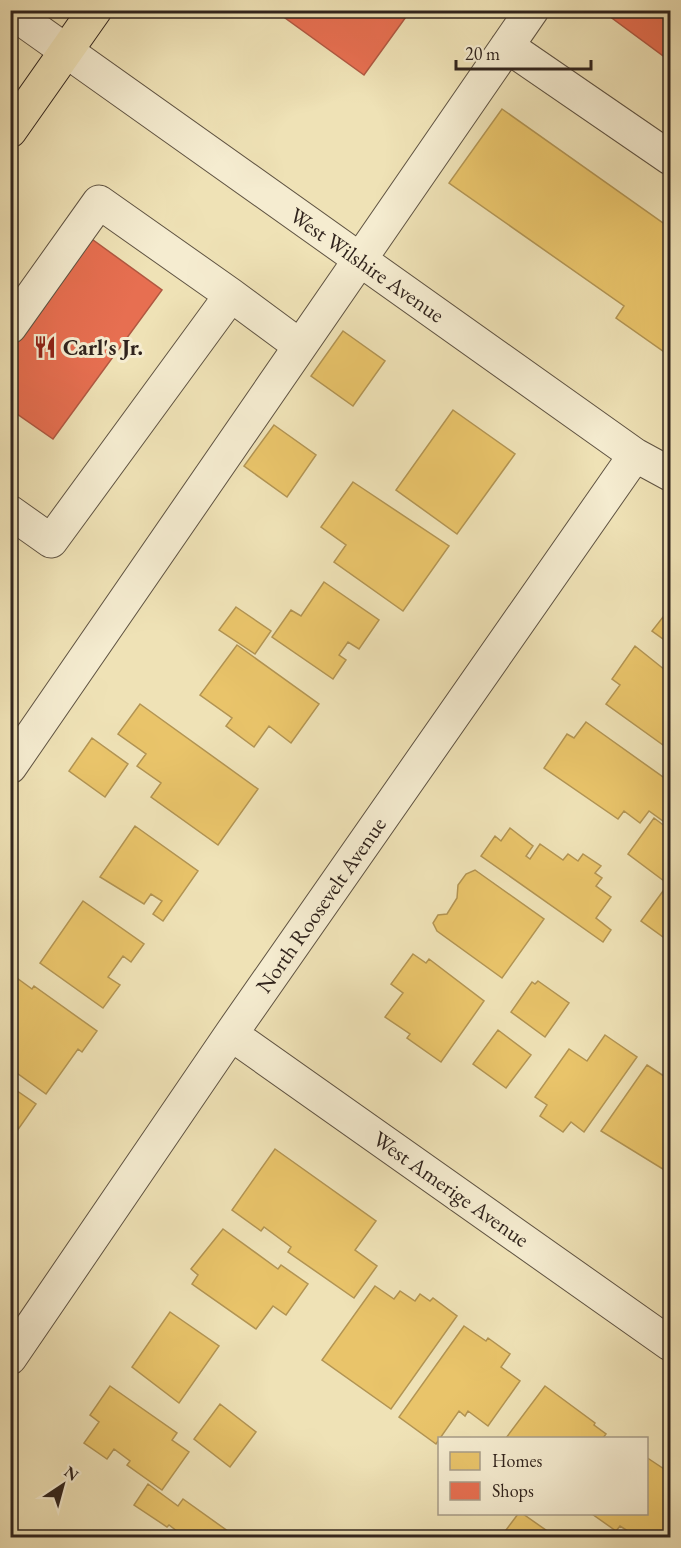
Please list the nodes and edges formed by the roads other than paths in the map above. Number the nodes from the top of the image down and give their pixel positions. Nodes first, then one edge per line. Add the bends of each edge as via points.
1 (95, 10) edge
2 (532, 10) edge
3 (10, 11) edge
4 (507, 46) junction
5 (67, 50) junction
6 (10, 131) edge
7 (670, 158) edge
8 (360, 261) junction
9 (231, 295) junction
10 (10, 327) edge
11 (300, 346) junction
12 (635, 455) junction
13 (670, 474) edge
14 (10, 512) edge
15 (10, 767) edge
16 (231, 1034) junction
17 (670, 1344) edge
18 (10, 1358) edge

1 - 5 main road
2 - 4 street
3 - 5 street, West Wilshire Avenue
4 - 7 street
4 - 8 street
5 - 6 main road
5 - 8 street, West Wilshire Avenue
8 - 11 street
8 - 12 street, West Wilshire Avenue
9 - 10 street via 99,202
9 - 11 street
9 - 14 street via 51,541
11 - 15 street
12 - 13 street, West Wilshire Avenue
12 - 16 street, North Roosevelt Avenue
16 - 17 street, West Amerige Avenue
16 - 18 street, North Roosevelt Avenue

